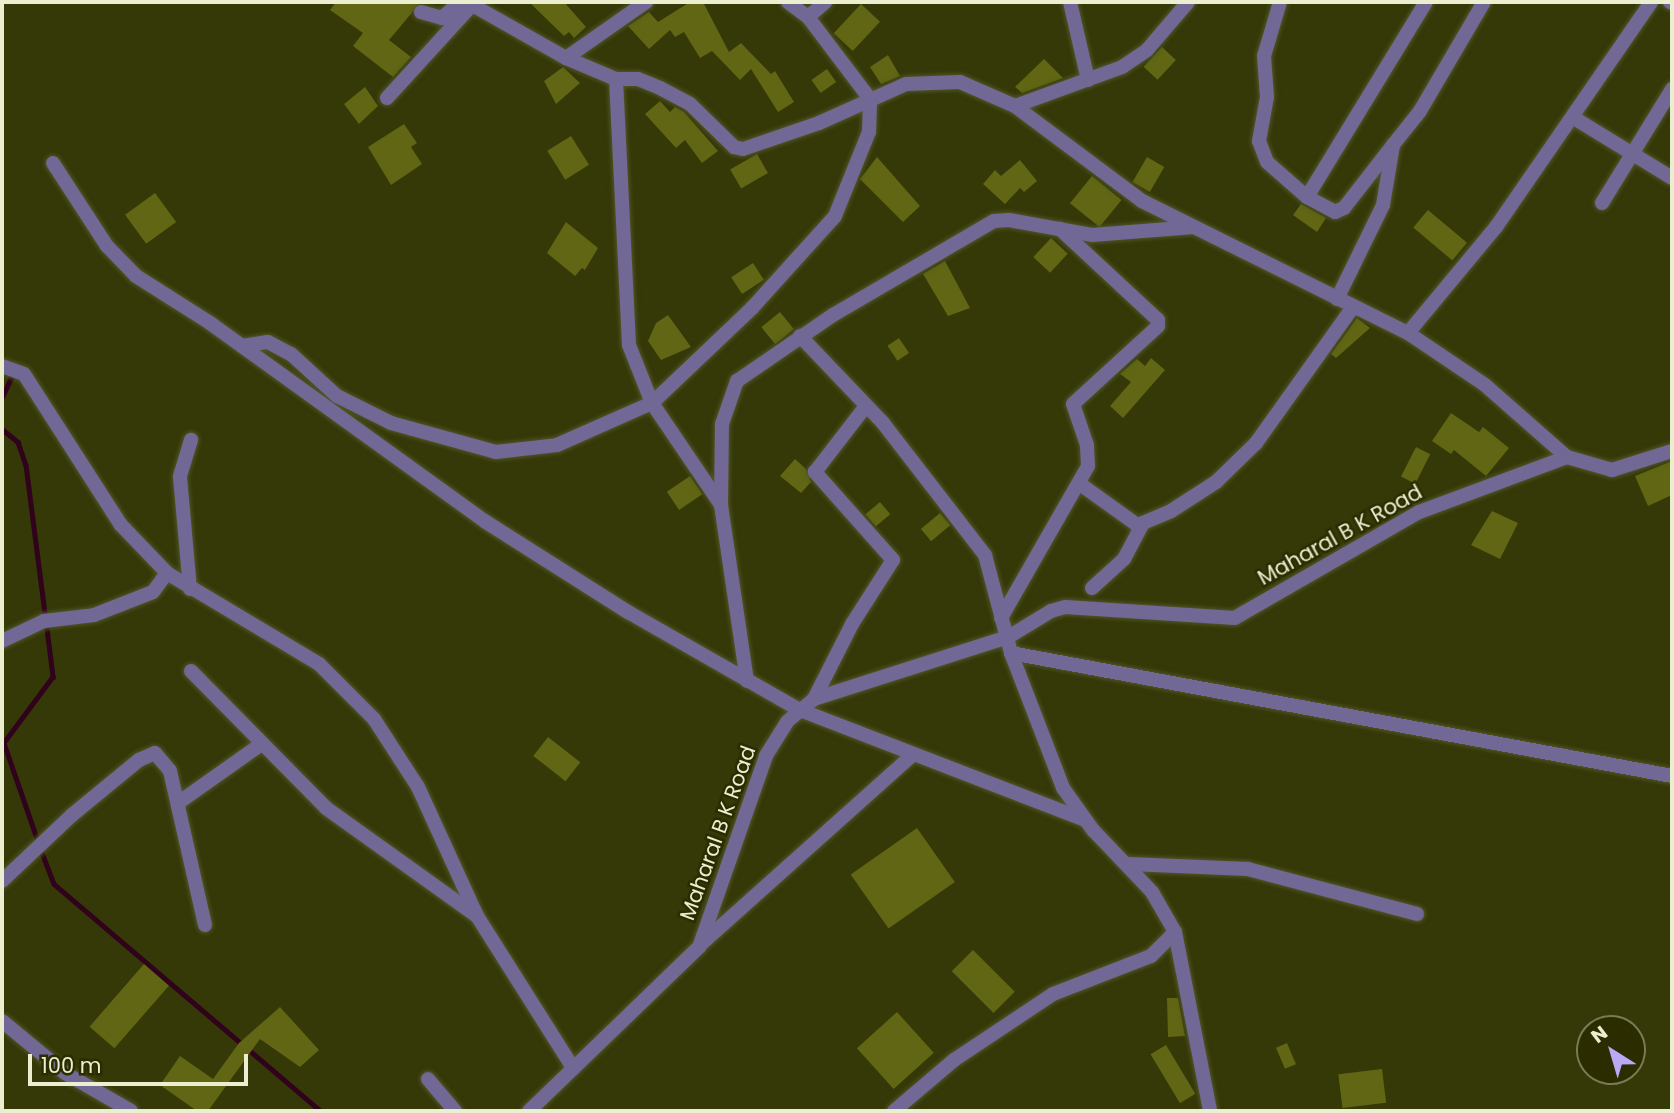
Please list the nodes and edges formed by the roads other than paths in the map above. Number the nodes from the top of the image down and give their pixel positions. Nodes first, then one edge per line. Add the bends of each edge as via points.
1 (646, 2) edge
2 (788, 2) edge
3 (825, 2) edge
4 (1070, 2) edge
5 (1188, 2) edge
6 (1280, 2) edge
7 (1426, 2) edge
8 (1484, 2) edge
9 (1651, 2) edge
10 (466, 3) edge
11 (421, 12) dead end
12 (808, 17) junction
13 (566, 58) junction
14 (615, 79) junction
15 (1088, 80) junction
16 (1672, 89) edge
17 (387, 99) dead end
18 (870, 99) junction
19 (1015, 106) junction
20 (1574, 118) junction
21 (1393, 145) junction
22 (1633, 154) junction
23 (53, 163) dead end
24 (1672, 178) edge
25 (1307, 197) junction
26 (1602, 203) dead end
27 (1194, 227) junction
28 (1060, 229) junction
29 (1336, 299) junction
30 (1353, 307) junction
31 (1408, 333) junction
32 (800, 336) junction
33 (242, 346) junction
34 (2, 366) edge
35 (652, 403) junction
36 (866, 406) junction
37 (191, 440) dead end
38 (1672, 451) edge
39 (1567, 457) junction
40 (1080, 484) junction
41 (721, 505) junction
42 (1140, 527) junction
43 (167, 573) junction
44 (1092, 588) dead end
45 (190, 589) junction
46 (1002, 618) junction
47 (1008, 637) junction
48 (2, 641) edge
49 (1011, 653) junction
50 (191, 671) dead end
51 (747, 681) junction
52 (814, 699) junction
53 (800, 710) junction
54 (260, 745) junction
55 (911, 756) junction
56 (1672, 776) edge
57 (178, 803) junction
58 (1084, 820) junction
59 (1129, 864) junction
60 (2, 881) edge
61 (1417, 914) dead end
62 (477, 916) junction
63 (205, 925) dead end
64 (1175, 932) junction
65 (699, 947) junction
66 (2, 1021) edge
67 (573, 1068) junction
68 (428, 1079) dead end
69 (131, 1111) edge
70 (455, 1111) edge
71 (529, 1111) edge
72 (894, 1111) edge
73 (1210, 1111) edge

1 - 13 street
2 - 12 street
3 - 12 street
4 - 15 street
5 - 15 street via 1147,50 1122,67
6 - 25 street via 1267,36 1267,97 1259,142 1267,162
7 - 25 street
8 - 21 street via 1420,111
9 - 20 street
10 - 11 street via 442,19
10 - 13 street
10 - 17 street
12 - 18 street
13 - 14 street
14 - 18 street via 638,79 690,104 734,147 743,149 819,123
14 - 35 street via 629,345
15 - 19 street
16 - 22 street
18 - 19 street via 906,84 960,82
18 - 35 street via 869,132 835,216 752,309
19 - 27 street via 1142,201
20 - 22 street
20 - 31 street via 1496,227
21 - 25 street via 1339,211
21 - 29 street via 1383,205
22 - 24 street
22 - 26 street
23 - 33 street via 107,246 136,276
27 - 28 street via 1119,235
27 - 29 street
28 - 32 street via 994,221
28 - 40 street via 1159,323 1073,404 1087,444 1088,466
29 - 30 street
30 - 31 street
30 - 42 street via 1286,403 1233,467
31 - 39 street via 1485,385
32 - 36 street
32 - 41 street via 737,381 727,401 722,424
33 - 35 street via 268,342 291,354 337,396 391,423 496,452 557,445
33 - 51 street via 464,508
34 - 43 street via 24,374 121,525
35 - 41 street
36 - 46 street via 971,532 992,575
36 - 52 street via 815,472 893,560 852,624
37 - 45 street via 180,476
38 - 39 street via 1612,470
39 - 47 street, Maharal B K Road via 1419,512 1236,618 1080,605 1051,611
40 - 42 street
40 - 46 street
41 - 51 street
42 - 44 street via 1124,559
43 - 45 street
43 - 48 street via 153,592 94,615 48,620
45 - 62 street via 319,664 374,719 418,787
46 - 47 street
47 - 49 street
47 - 52 street, Maharal B K Road
49 - 56 street
49 - 58 street via 1063,788
50 - 54 street
51 - 53 street
52 - 53 street, Maharal B K Road
53 - 55 street
53 - 65 street, Maharal B K Road via 766,756
54 - 57 street
54 - 62 street via 326,808
55 - 58 street
55 - 65 street
57 - 60 street via 170,771 155,753 139,760
57 - 63 street
58 - 59 street
59 - 61 street via 1248,869
59 - 64 street
62 - 67 street
64 - 72 street via 1151,956 1053,994 954,1060
64 - 73 street
65 - 67 street, Maharal B K Road
66 - 69 street via 65,1073
67 - 71 street, Maharal B K Road
68 - 70 street

